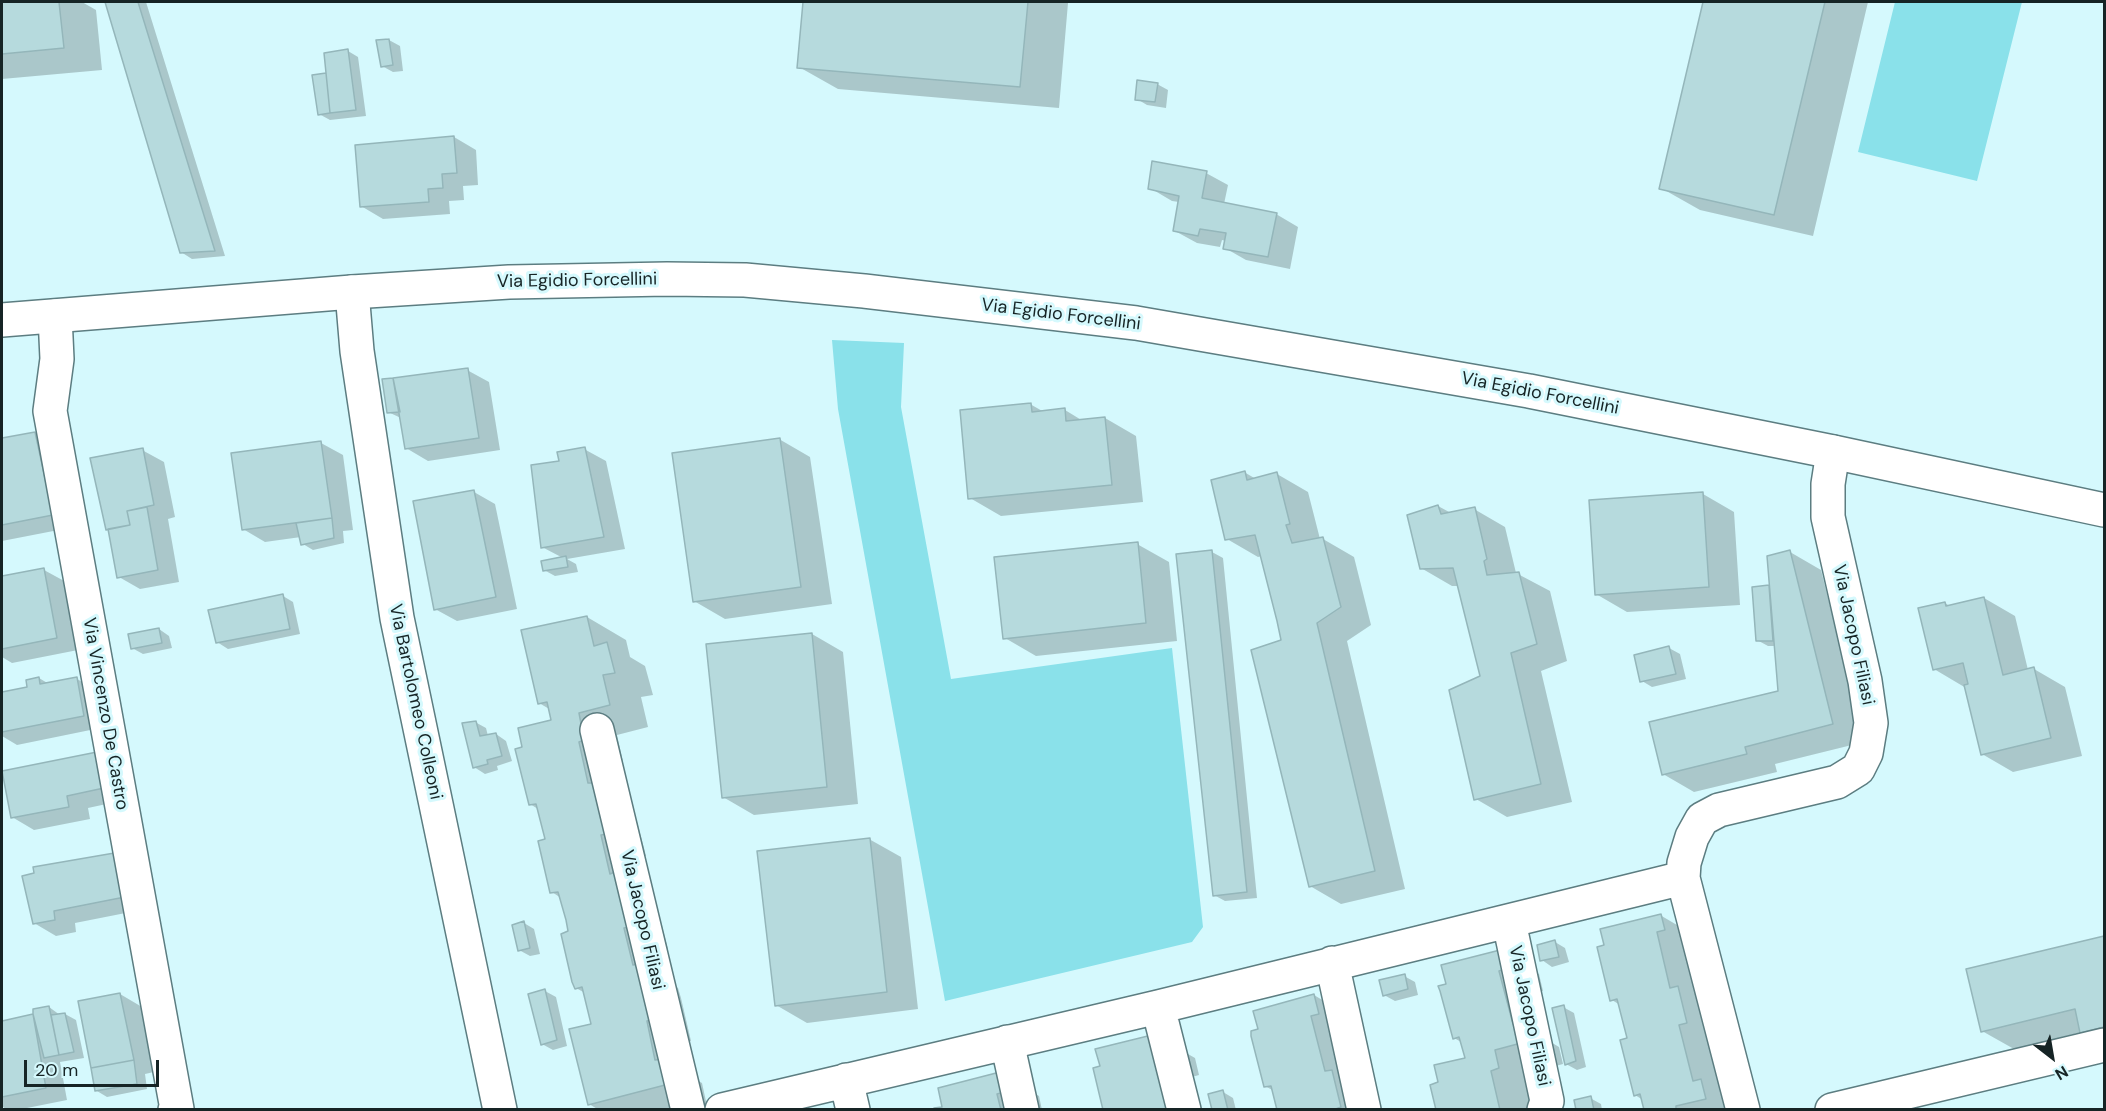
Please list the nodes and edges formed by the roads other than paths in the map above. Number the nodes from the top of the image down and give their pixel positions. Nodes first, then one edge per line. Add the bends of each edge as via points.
1 (352, 292) junction
2 (55, 316) junction
3 (2, 320) edge
4 (1833, 452) junction
5 (2104, 510) edge
6 (597, 730) dead end
7 (1683, 878) junction
8 (1509, 922) junction
9 (1332, 963) junction
10 (1158, 1007) junction
11 (1007, 1042) junction
12 (2104, 1045) edge
13 (849, 1095) edge
14 (174, 1110) edge
15 (500, 1110) edge
16 (687, 1110) edge
17 (722, 1110) edge
18 (1022, 1110) edge
19 (1184, 1110) edge
20 (1364, 1110) edge
21 (1544, 1110) edge
22 (1743, 1110) edge
23 (1832, 1110) edge

1 - 2 street, Via Egidio Forcellini
1 - 4 street, Via Egidio Forcellini via 509,282 667,279 745,280 864,291 1136,323 1529,391
1 - 15 street, Via Bartolomeo Colleoni via 357,351 397,618
2 - 3 street, Via Egidio Forcellini
2 - 14 street, Via Vincenzo De Castro via 57,359 50,411 177,1109
4 - 5 street, Via Egidio Forcellini
4 - 7 street, Via Jacopo Filiasi via 1828,517 1865,681 1871,723 1866,753 1858,769 1837,782 1719,810 1702,819 1692,837
6 - 16 street, Via Jacopo Filiasi
7 - 8 street, Via Jacopo Filiasi
7 - 22 street, Via Jacopo Filiasi
8 - 9 street, Via Jacopo Filiasi
8 - 21 street, Via Jacopo Filiasi via 1547,1101
9 - 10 street, Via Jacopo Filiasi
9 - 20 street
10 - 11 street, Via Jacopo Filiasi
10 - 19 street
11 - 13 street, Via Jacopo Filiasi
11 - 18 street
12 - 23 street
13 - 17 street, Via Jacopo Filiasi

